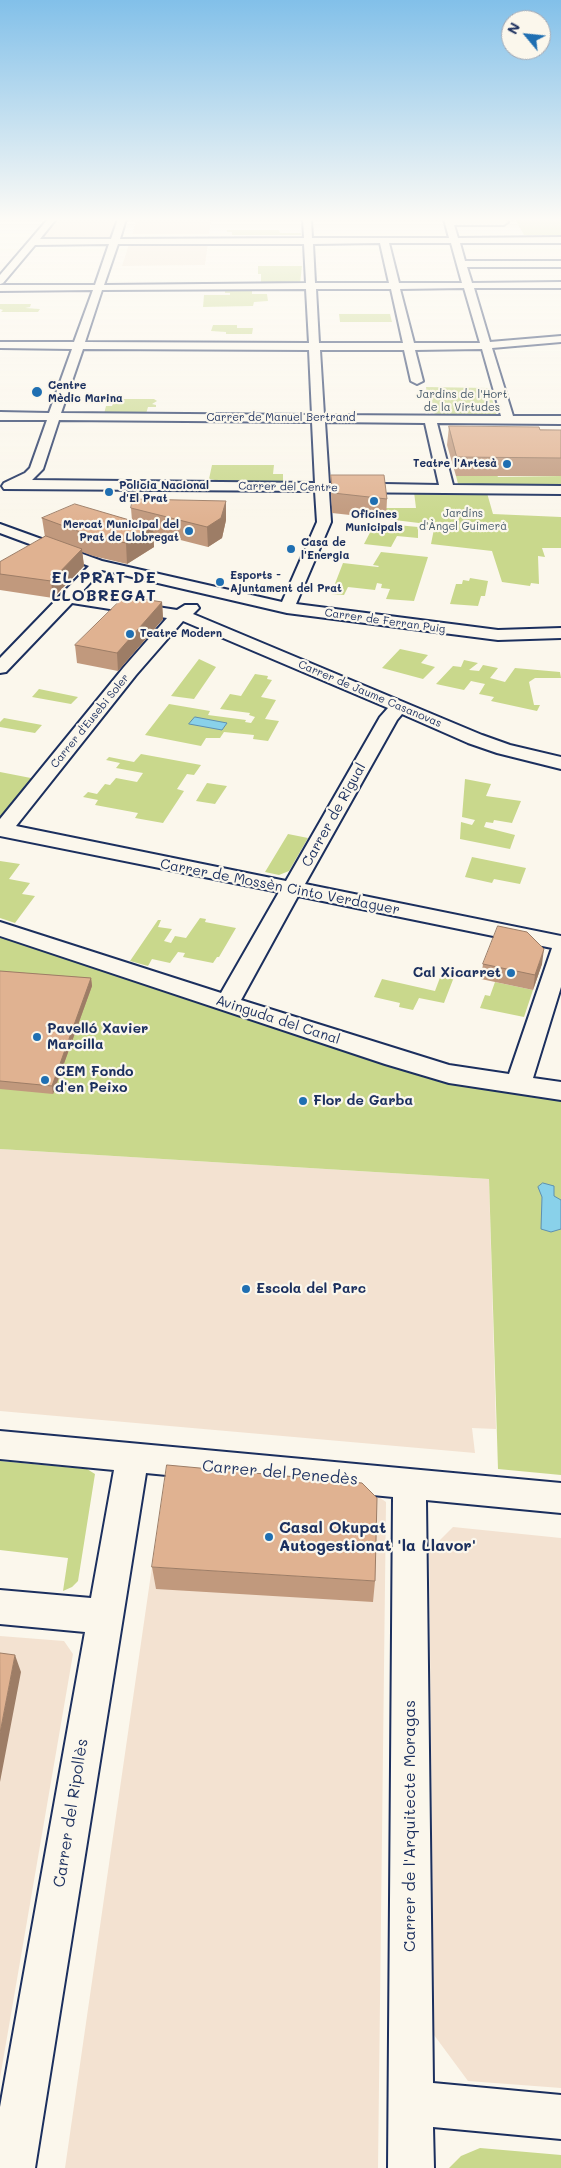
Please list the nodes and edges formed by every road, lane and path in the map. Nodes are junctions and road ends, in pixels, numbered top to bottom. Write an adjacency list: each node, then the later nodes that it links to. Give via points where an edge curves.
1 (87, 320): 7 (street)
2 (312, 320): 8 (street)
3 (402, 320): 9 (street)
4 (479, 320): 10 (street)
5 (561, 339): 10 (street)
6 (0, 345): 7 (street)
7 (79, 346): 8 (street); 14 (street)
8 (313, 346): 9 (street); 15 (street)
9 (408, 346): 10 (street); 11 (street)
10 (487, 346): 16 (street)
11 (420, 385)
12 (428, 415): 15 (street, Carrer de Manuel Bertrand); 16 (street, Carrer de Manuel Bertrand); 20 (street)
13 (0, 416): 14 (street, Carrer de Manuel Bertrand)
14 (54, 416): 15 (street, Carrer de Manuel Bertrand); 18 (street, via 36,469 30,476)
15 (319, 418): 19 (street)
16 (508, 419): 17 (street, Carrer de Manuel Bertrand)
17 (561, 420)
18 (5, 488): 19 (street, Carrer del Centre)
19 (322, 488): 20 (street, Carrer del Centre); 26 (street, via 324,522)
20 (447, 489): 21 (street, Carrer del Centre)
21 (561, 490)
22 (0, 528): 23 (street, Carrer de Ferran Puig)
23 (97, 564): 24 (street, Carrer de Ferran Puig); 25 (street)
24 (212, 590): 26 (street, Carrer de Ferran Puig); 27 (street, Carrer d'Eusebi Soler)
25 (65, 600): 27 (street, Carrer de Jaume Casanovas); 29 (street)
26 (287, 608): 28 (street, Carrer de Ferran Puig, via 498,635)
27 (182, 616): 30 (street, Carrer de Jaume Casanovas); 32 (street, Carrer d'Eusebi Soler, via 172,622 136,664)
28 (560, 636)
29 (0, 668)
30 (399, 707): 31 (street, Carrer de Jaume Casanovas, via 490,745); 33 (street, Carrer de Rigual, via 389,717)
31 (561, 763)
32 (1, 830): 33 (street, Carrer de Mossèn Cinto Verdaguer)
33 (292, 889): 35 (street, Carrer de Mossèn Cinto Verdaguer); 37 (street, Carrer de Rigual)
34 (0, 929): 37 (street, Avinguda del Canal)
35 (561, 943)
36 (561, 951): 38 (street)
37 (227, 1003): 38 (street, Avinguda del Canal, via 449,1074)
38 (518, 1085): 39 (street, Avinguda del Canal)
39 (561, 1091)
40 (0, 1445): 41 (street, Carrer del Penedès)
41 (132, 1459): 42 (street, Carrer del Penedès); 45 (street, Carrer del Ripollès)
42 (409, 1485): 43 (street, Carrer del Penedès); 46 (street, Carrer de l'Arquitecte Moragas)
43 (561, 1498)
44 (0, 1606): 45 (street)
45 (104, 1616): 48 (street, Carrer del Ripollès)
46 (411, 2103): 47 (street); 49 (street, Carrer de l'Arquitecte Moragas)
47 (561, 2117)
48 (12, 2168)
49 (411, 2168)

